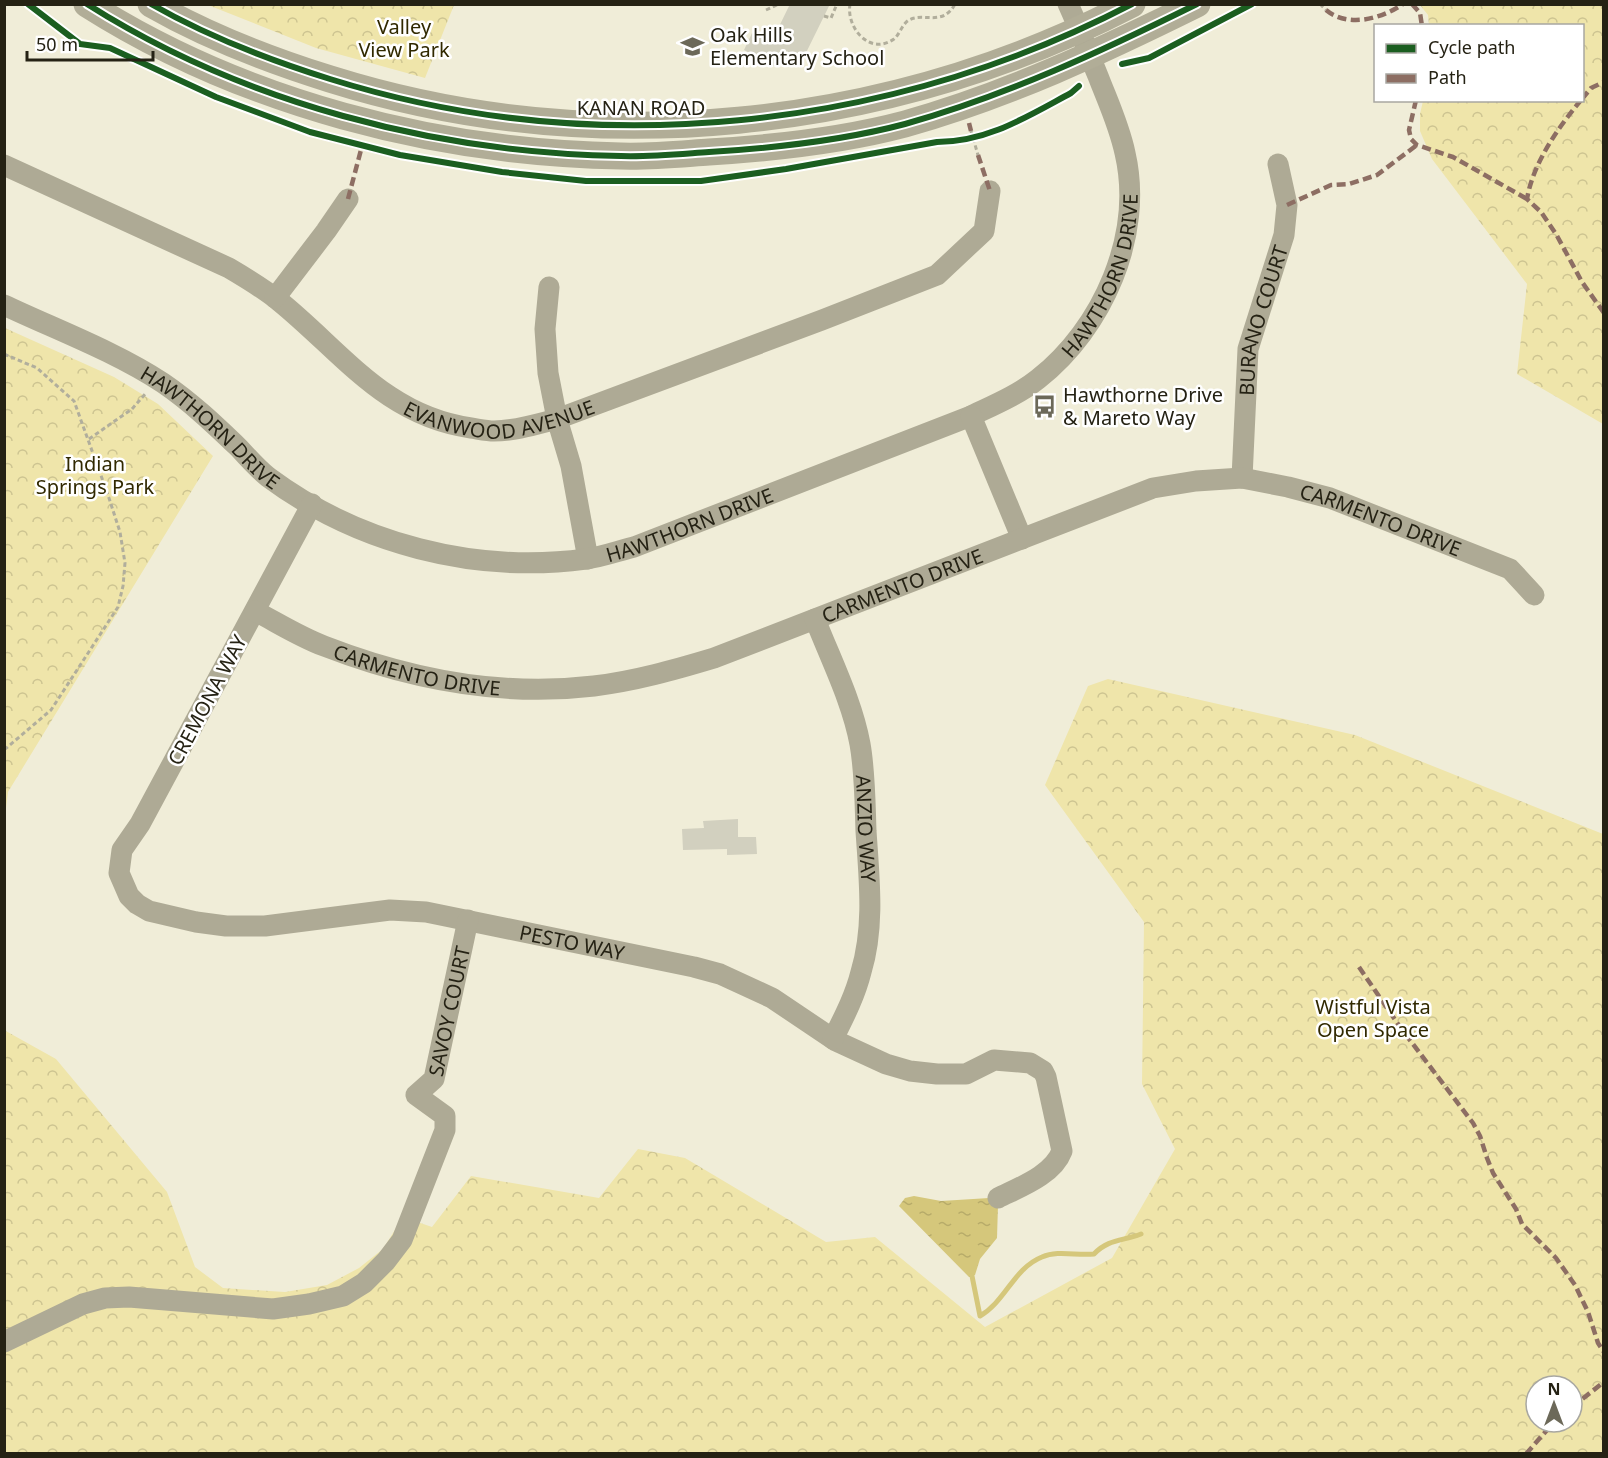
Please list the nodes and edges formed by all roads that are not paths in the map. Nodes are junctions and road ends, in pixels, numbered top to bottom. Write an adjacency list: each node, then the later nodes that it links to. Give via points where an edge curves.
1 (87, 4): 7 (main road, via 163,48 286,98 418,133 560,153 697,153 765,149 839,138 904,124 1009,90)
2 (151, 4): 6 (main road, KANAN ROAD, via 232,44 295,68 426,105 554,123 627,126 766,118 908,92 983,69)
3 (1068, 4): 6 (street, HAWTHORN DRIVE)
4 (1132, 4): 6 (main road, KANAN ROAD)
5 (1197, 4): 7 (main road)
6 (1080, 31): 7 (street, HAWTHORN DRIVE)
7 (1090, 57): 15 (street, HAWTHORN DRIVE, via 1116,117 1126,155 1129,211 1119,263 1094,317 1060,360 1016,394)
8 (1278, 164): 17 (street, BURANO COURT, via 1287,205 1284,235 1248,349)
9 (4, 165): 13 (street, EVANWOOD AVENUE, via 229,268)
10 (990, 191): 16 (street, EVANWOOD AVENUE, via 984,231 937,275)
11 (348, 198): 13 (street)
12 (549, 287): 16 (street, via 547,362)
13 (275, 298): 16 (street, EVANWOOD AVENUE, via 373,386 423,416 494,431)
14 (4, 305): 18 (street, HAWTHORN DRIVE, via 156,379 197,407 267,476)
15 (971, 416): 19 (street); 20 (street, HAWTHORN DRIVE, via 634,547)
16 (557, 419): 20 (street, via 571,466)
17 (1242, 478): 19 (street, CARMENTO DRIVE, via 1153,488); 21 (street, CARMENTO DRIVE, via 1330,498 1510,569)
18 (312, 504): 20 (street, HAWTHORN DRIVE, via 379,537 446,556 516,563); 22 (street, CREMONA WAY)
19 (1022, 539): 23 (street, CARMENTO DRIVE)
20 (588, 559)
21 (1534, 596)
22 (255, 611): 23 (street, CARMENTO DRIVE, via 322,645 387,669 455,683 528,689 593,686 661,674); 24 (street, CREMONA WAY, via 140,824 122,850 119,873)
23 (815, 619): 26 (street, ANZIO WAY, via 860,743 870,900 862,970)
24 (129, 896): 25 (street, PESTO WAY, via 149,911 226,926 265,926 390,910)
25 (468, 920): 26 (street, PESTO WAY, via 720,975 772,998); 28 (street, SAVOY COURT, via 434,1079 416,1095 445,1116 445,1130 402,1240 364,1283 343,1296 273,1309 105,1298 83,1304)
26 (833, 1039): 27 (street, PESTO WAY, via 910,1071 966,1074 994,1060 1030,1064 1043,1071 1062,1151 1047,1170)
27 (998, 1198)
28 (4, 1342)

